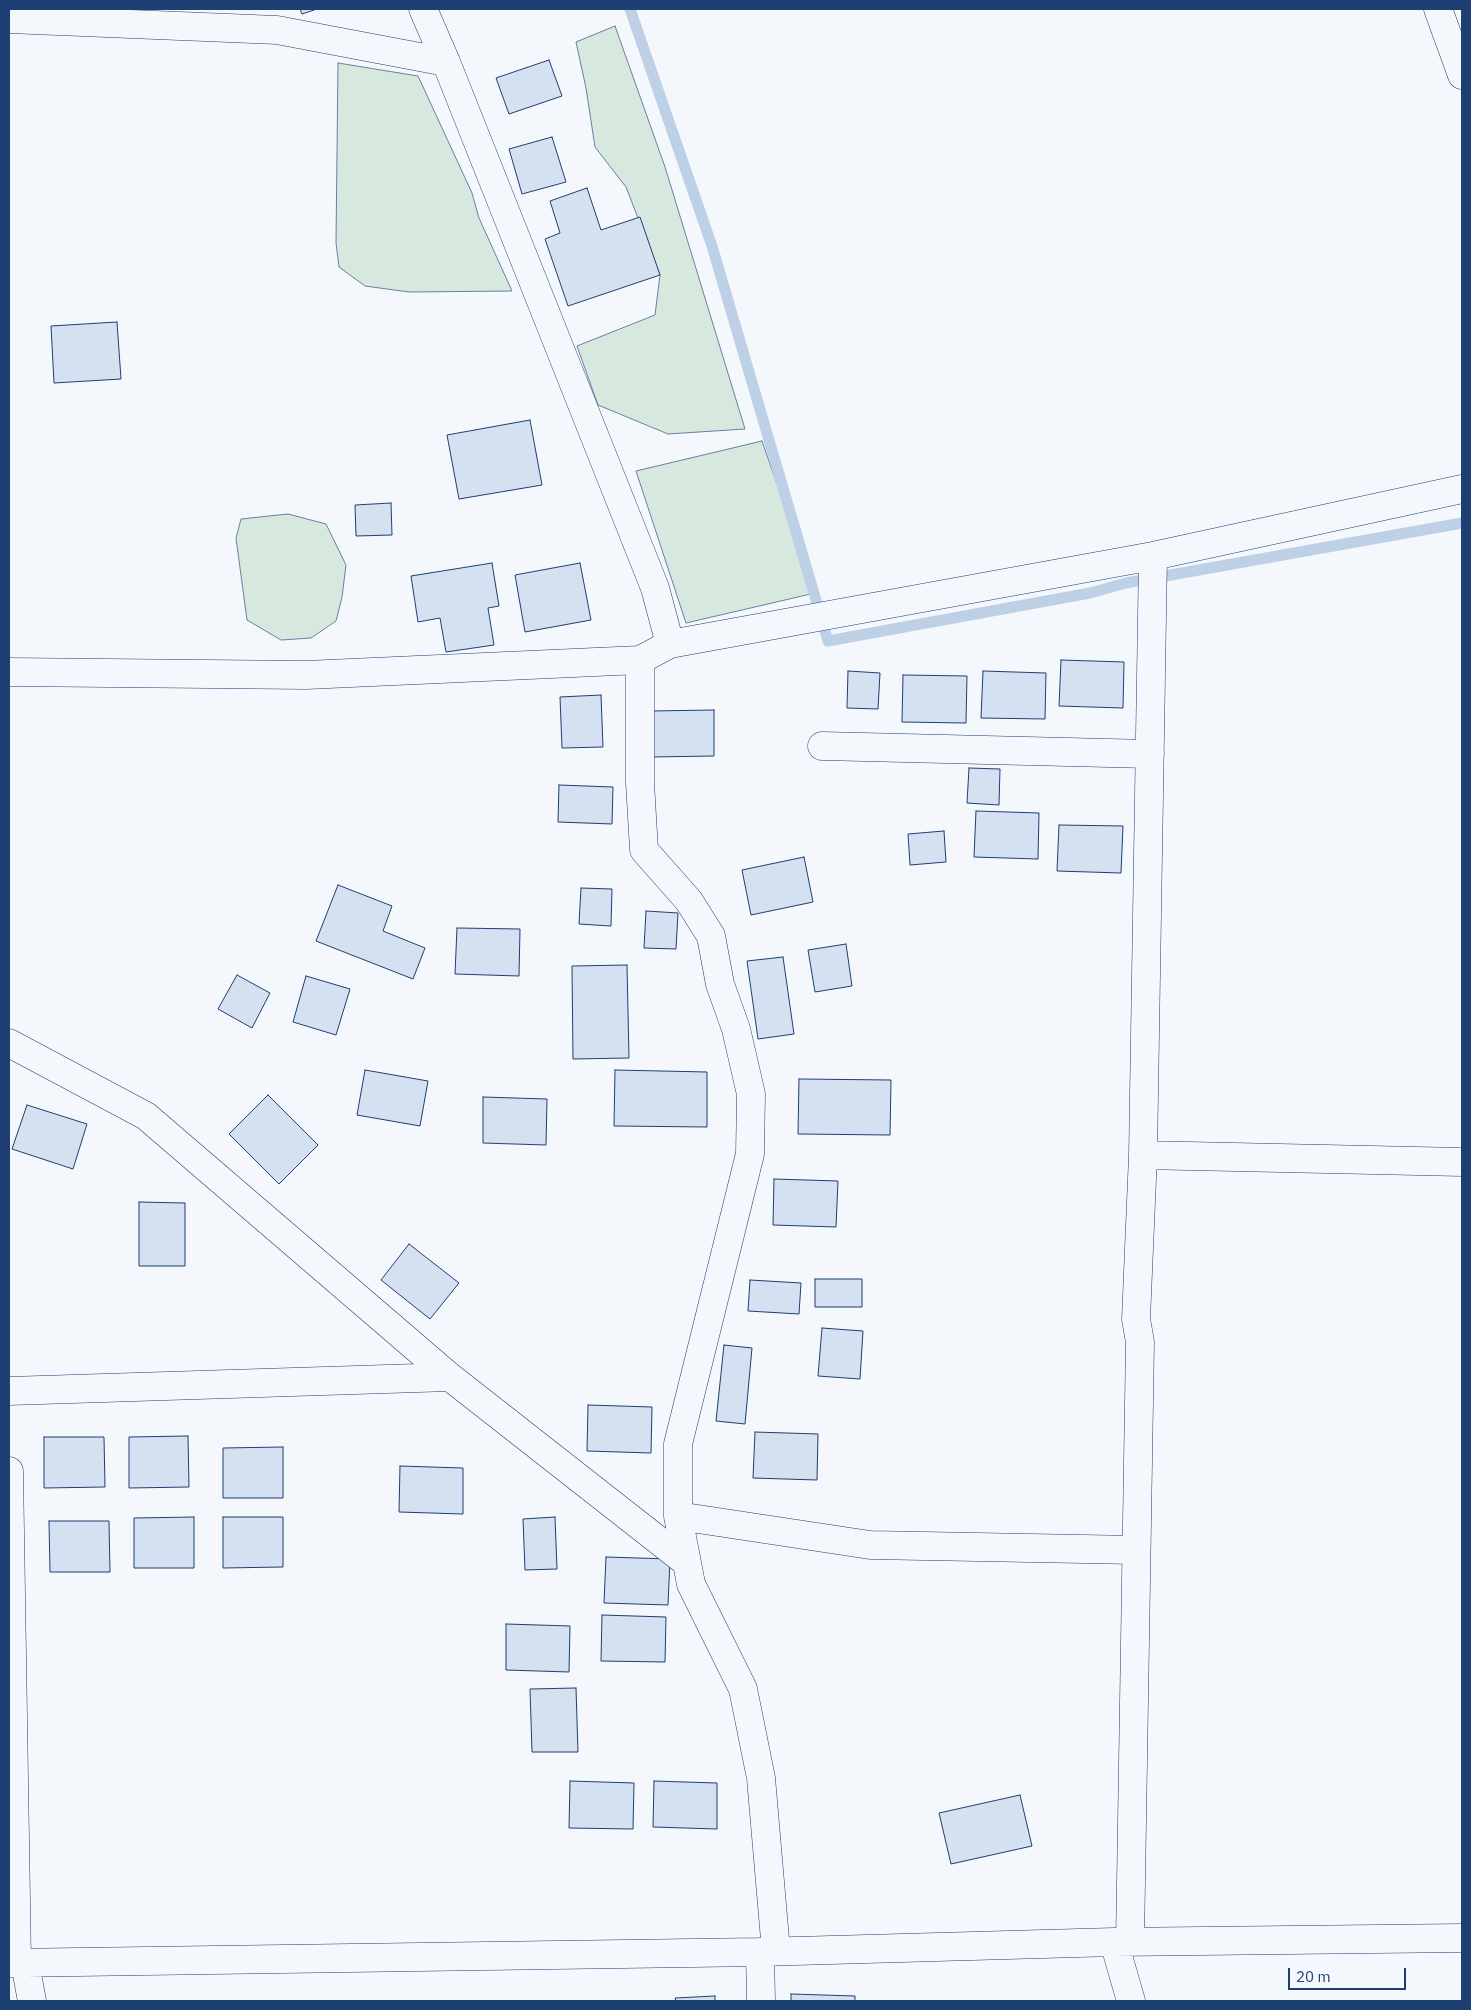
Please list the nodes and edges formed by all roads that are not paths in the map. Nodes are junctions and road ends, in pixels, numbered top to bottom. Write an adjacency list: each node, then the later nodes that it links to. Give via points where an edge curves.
1 (423, 9): 4 (street)
2 (1438, 9): 5 (street)
3 (9, 19): 4 (street, via 278,30)
4 (446, 62): 8 (street, via 655,588)
5 (1462, 75)
6 (1462, 489): 7 (street)
7 (1153, 572): 8 (street, via 837,615); 12 (street)
8 (670, 644): 9 (street)
9 (640, 660): 10 (street, via 306,675); 19 (street, via 640,783 644,850 689,901 711,936 720,984 736,1029 752,1094 750,1154 678,1444)
10 (9, 672)
11 (822, 746): 12 (street)
12 (1150, 754): 14 (street)
13 (9, 1043): 16 (street, via 146,1116)
14 (1143, 1155): 15 (street); 20 (street, via 1136,1319 1140,1342)
15 (1462, 1162)
16 (450, 1377): 17 (street); 21 (street)
17 (9, 1391)
18 (9, 1471): 25 (street)
19 (678, 1516): 20 (street, via 870,1546); 21 (street)
20 (1136, 1550): 23 (street)
21 (686, 1562): 24 (street, via 691,1584 743,1689 761,1778)
22 (1462, 1938): 23 (street)
23 (1122, 1942): 24 (street); 28 (street)
24 (768, 1951): 25 (street); 27 (street)
25 (17, 1963): 26 (street)
26 (32, 2001)
27 (761, 2001)
28 (1131, 2001)

